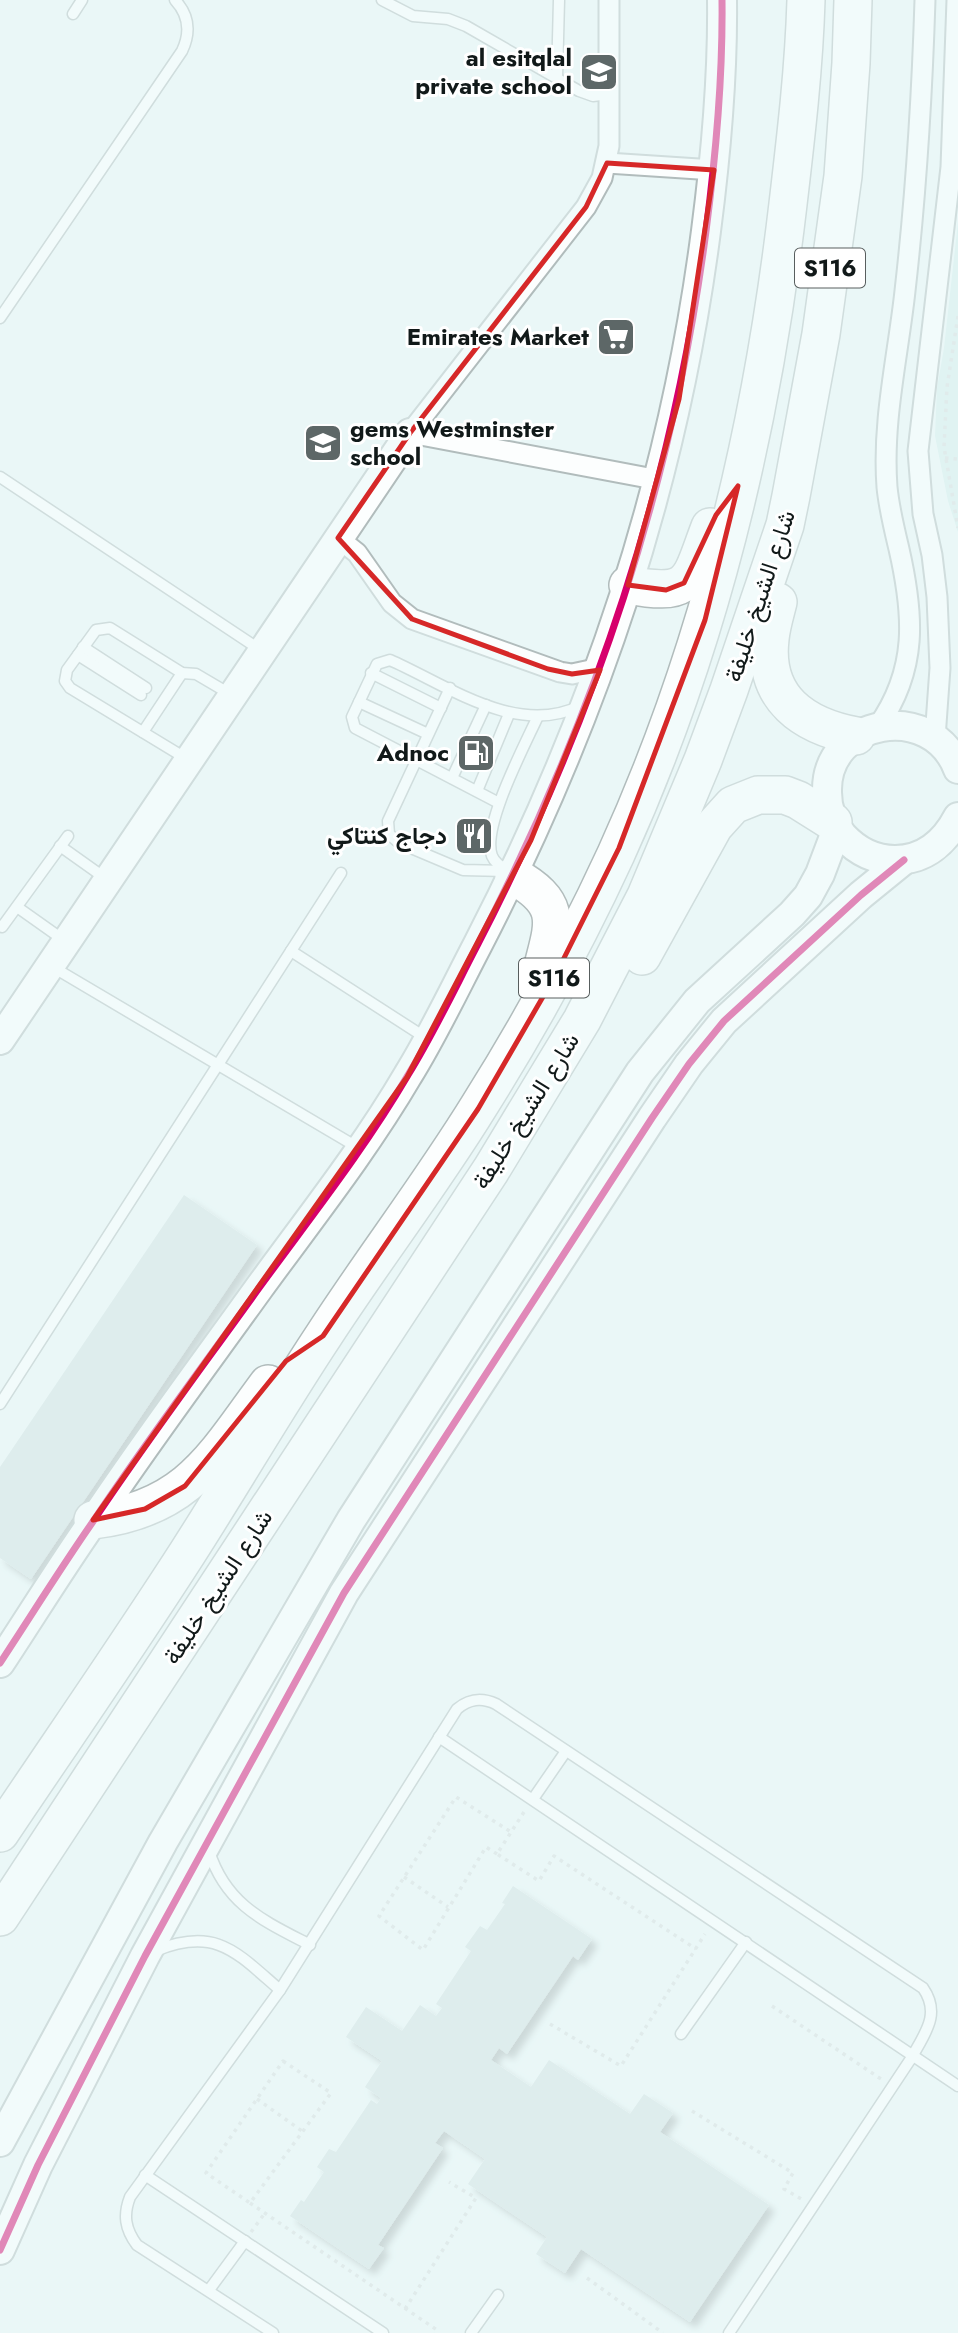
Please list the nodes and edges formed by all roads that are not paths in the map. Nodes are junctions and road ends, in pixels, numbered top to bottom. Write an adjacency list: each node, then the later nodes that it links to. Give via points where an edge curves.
1 (82, 0): 12 (lane)
2 (176, 0): 18 (lane, via 188,25 182,51)
3 (382, 0): 13 (lane, via 413,16 448,19 466,26)
4 (559, 0): 13 (lane)
5 (609, 0): 14 (street)
6 (722, 0): 17 (street)
7 (782, 0): 15 (highway, via 785,78)
8 (806, 0): 15 (highway, شارع الشيخ خليفة / S116)
9 (925, 0): 40 (street, via 914,201 886,459 890,513 906,590 909,656 893,705)
10 (957, 0): 43 (street, via 951,167 918,451 937,597 940,668)
11 (854, 2): 23 (highway, شارع الشيخ خليفة / S116, via 836,231 813,388)
12 (73, 15)
13 (557, 78): 14 (lane, via 586,94)
14 (609, 94): 16 (street)
15 (797, 128): 22 (highway, شارع الشيخ خليفة / S116, via 765,365)
16 (607, 163): 17 (street); 19 (street, via 586,207)
17 (714, 170): 21 (street, via 690,339)
18 (0, 318)
19 (410, 433): 21 (street); 24 (street)
20 (0, 477): 27 (lane)
21 (659, 480): 25 (street)
22 (738, 486): 25 (highway, via 716,515 684,583 666,590); 63 (highway, شارع الشيخ خليفة / S116, via 705,620 662,742 599,891)
23 (785, 525): 40 (highway, via 784,573 769,639 769,663 777,686 790,706 809,722 831,731); 66 (highway, شارع الشيخ خليفة / S116, via 729,690 675,828 625,937)
24 (338, 538): 27 (street); 28 (street, via 357,553 392,603 412,619 560,672)
25 (628, 584): 28 (street)
26 (80, 651): 29 (lane, via 96,630 110,628); 32 (lane); 41 (lane, via 65,673 67,685)
27 (263, 652): 33 (street)
28 (600, 668): 34 (street)
29 (182, 673): 33 (lane, via 196,674); 41 (lane)
30 (371, 673): 31 (lane, via 381,661 390,660); 35 (lane); 37 (lane)
31 (450, 688): 36 (lane); 37 (lane)
32 (143, 691)
33 (233, 696): 45 (street)
34 (589, 701): 39 (lane, via 565,713); 56 (street, via 547,804)
35 (359, 702): 42 (lane); 44 (lane, via 352,717 355,728)
36 (485, 705): 38 (lane); 47 (lane)
37 (441, 708): 42 (lane)
38 (509, 714): 39 (lane); 48 (lane)
39 (538, 716): 49 (lane)
40 (867, 731): 43 (street, via 898,724); 50 (street, via 842,749 832,765 827,804)
41 (143, 732): 45 (lane)
42 (428, 734): 44 (lane)
43 (935, 738): 46 (street)
44 (416, 760): 47 (lane); 56 (lane, via 388,821 394,840 463,870)
45 (189, 761): 57 (street)
46 (957, 763)
47 (452, 778): 48 (lane)
48 (477, 791): 49 (lane)
49 (499, 803): 56 (lane, via 490,848 496,863)
50 (835, 825): 54 (street, via 850,844 866,854); 66 (highway, via 785,796 758,794 733,805 714,826 615,1003); 72 (street, via 808,896 697,1001 640,1072)
51 (955, 826): 54 (street, via 937,846)
52 (68, 836): 53 (lane)
53 (60, 846): 57 (lane); 58 (lane)
54 (904, 860): 73 (street, via 724,1021 689,1065)
55 (341, 873): 61 (lane)
56 (510, 873): 63 (highway, via 539,892 552,922); 65 (street)
57 (108, 880): 60 (street)
58 (17, 907): 59 (lane); 60 (lane)
59 (2, 927)
60 (66, 943): 62 (street)
61 (291, 951): 65 (lane); 67 (lane)
62 (50, 966): 64 (street); 67 (lane)
63 (532, 1017): 69 (highway, شارع الشيخ خليفة / S116, via 478,1109)
64 (0, 1040)
65 (429, 1040): 68 (street)
66 (559, 1060): 80 (highway, شارع الشيخ خليفة / S116, via 316,1439)
67 (218, 1064): 68 (lane); 70 (lane)
68 (360, 1148): 71 (street)
69 (323, 1336): 71 (highway, via 286,1361 185,1486 145,1509); 78 (highway, شارع الشيخ خليفة / S116, via 188,1553)
70 (0, 1404)
71 (93, 1520): 74 (street)
72 (351, 1520): 73 (street, via 362,1518 368,1530); 86 (street, via 163,1842)
73 (344, 1593): 79 (street)
74 (0, 1662)
75 (439, 1737): 76 (lane, via 457,1709 478,1699 487,1700); 77 (lane); 82 (lane)
76 (566, 1751): 77 (lane); 87 (lane, via 923,1987 932,2013)
77 (533, 1799): 81 (lane)
78 (0, 1833)
79 (206, 1841): 82 (lane, via 231,1894 257,1917); 83 (street)
80 (0, 1917)
81 (746, 1942): 85 (lane); 87 (lane)
82 (310, 1945): 84 (lane)
83 (145, 1956): 84 (lane, via 182,1941 220,1944 237,1952); 90 (street)
84 (280, 1990): 91 (lane)
85 (681, 2034)
86 (53, 2044): 89 (street); 90 (street, via 44,2082 18,2142 20,2156)
87 (912, 2057): 88 (lane); 99 (lane)
88 (958, 2086)
89 (0, 2142)
90 (38, 2165): 93 (street)
91 (145, 2175): 92 (lane); 94 (lane, via 126,2206 131,2237)
92 (244, 2241): 94 (lane); 97 (lane)
93 (0, 2250)
94 (209, 2290): 96 (lane)
95 (498, 2295): 98 (lane)
96 (273, 2333)
97 (383, 2333)
98 (471, 2333)
99 (729, 2333)

